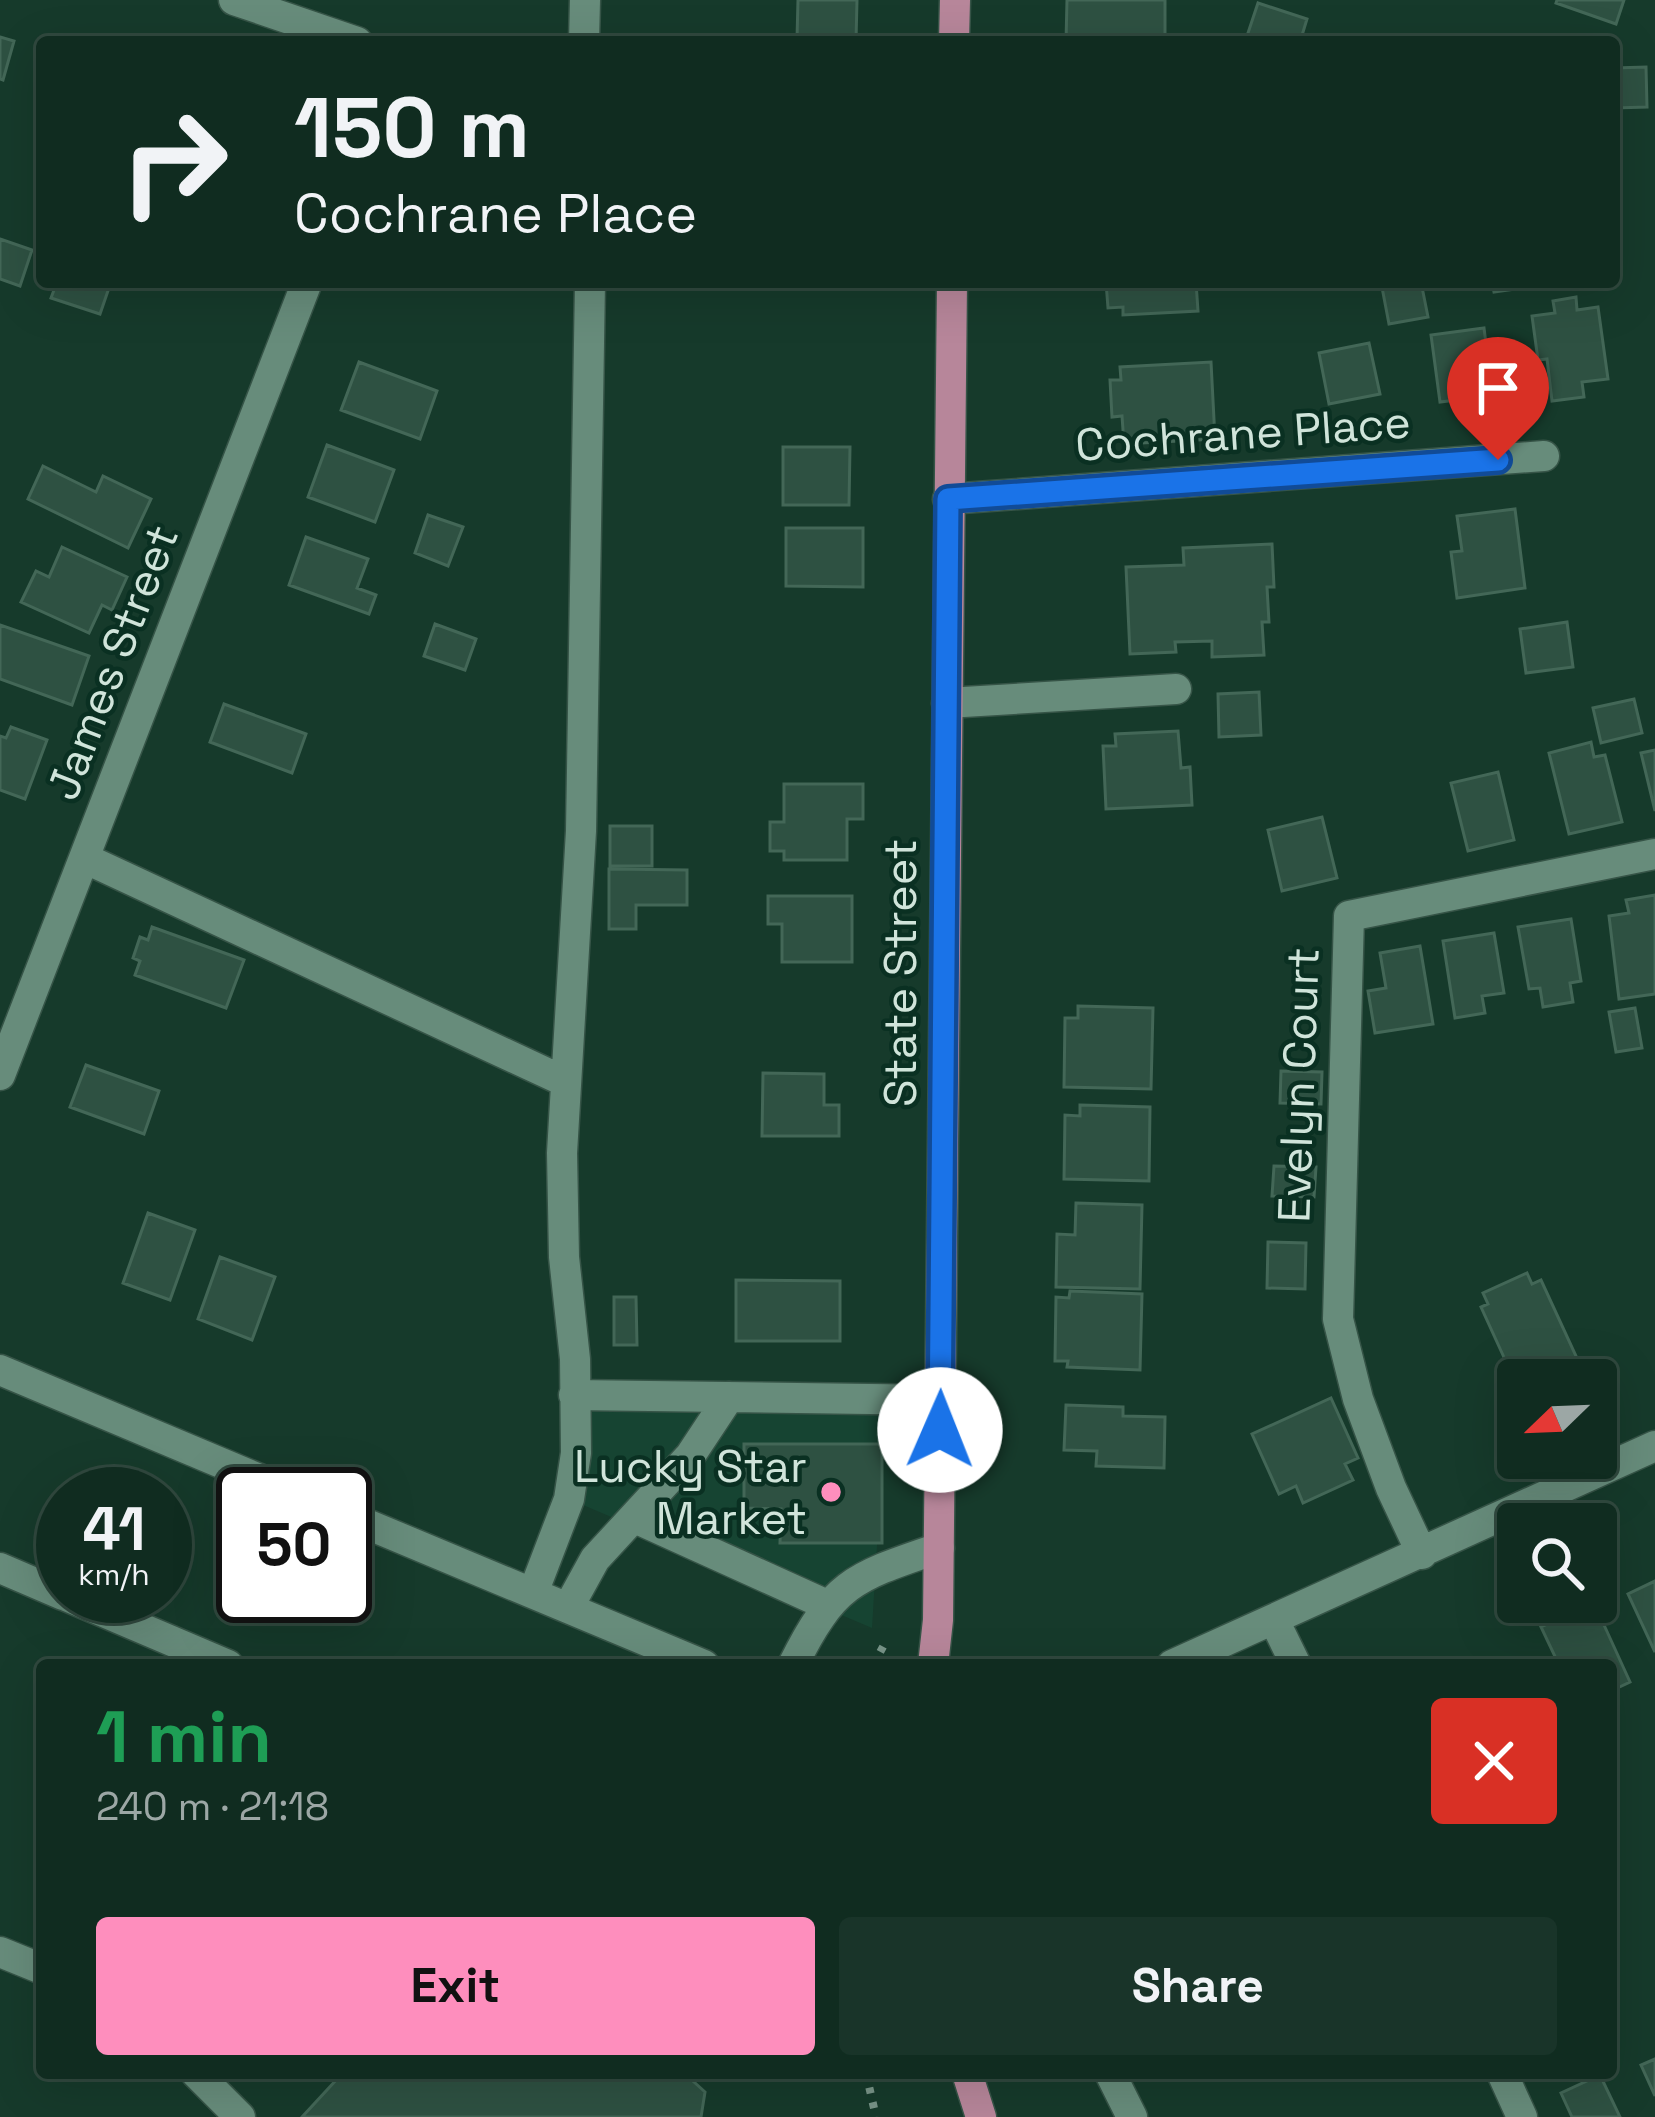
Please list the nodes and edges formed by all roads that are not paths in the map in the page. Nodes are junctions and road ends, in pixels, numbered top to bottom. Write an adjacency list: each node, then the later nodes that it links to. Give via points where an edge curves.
1 (234, 0): 4 (street)
2 (585, 0): 5 (street)
3 (955, 0): 6 (main road)
4 (339, 36)
5 (584, 36)
6 (954, 36)
7 (305, 288): 15 (street, James Street)
8 (590, 288): 17 (street, via 581,831)
9 (952, 288): 11 (main road, State Street)
10 (1544, 456): 11 (street, Cochrane Place)
11 (948, 499): 13 (main road, State Street)
12 (1176, 689): 13 (street)
13 (947, 703): 21 (main road, State Street)
14 (1655, 854): 27 (street, Evelyn Court, via 1349,916 1338,1319 1358,1400)
15 (84, 858): 16 (street, James Street); 17 (street)
16 (0, 1076)
17 (566, 1082): 19 (street, via 564,1257)
18 (0, 1370): 23 (street)
19 (574, 1395): 20 (street); 30 (street, via 569,1498)
20 (728, 1397): 21 (street); 24 (street)
21 (940, 1400): 26 (main road, State Street)
22 (1655, 1446): 27 (street)
23 (232, 1467)
24 (635, 1518): 31 (street); 32 (street, via 595,1559)
25 (372, 1526): 30 (street)
26 (939, 1548): 31 (street, via 862,1578); 38 (main road, State Street)
27 (1422, 1554): 33 (street)
28 (0, 1568): 29 (street)
29 (36, 1583)
30 (533, 1593): 32 (street)
31 (826, 1605): 37 (street)
32 (568, 1608): 36 (street)
33 (1274, 1621): 39 (street); 40 (street)
34 (130, 1623): 35 (street)
35 (214, 1659)
36 (690, 1659)
37 (796, 1659)
38 (934, 1659)
39 (1186, 1659)
40 (1293, 1659)
41 (0, 1952): 42 (street)
42 (36, 1967)
43 (202, 2079): 47 (street)
44 (969, 2079): 48 (main road)
45 (1113, 2079): 49 (street)
46 (1505, 2079): 50 (street)
47 (240, 2117)
48 (981, 2117)
49 (1132, 2117)
50 (1522, 2117)

